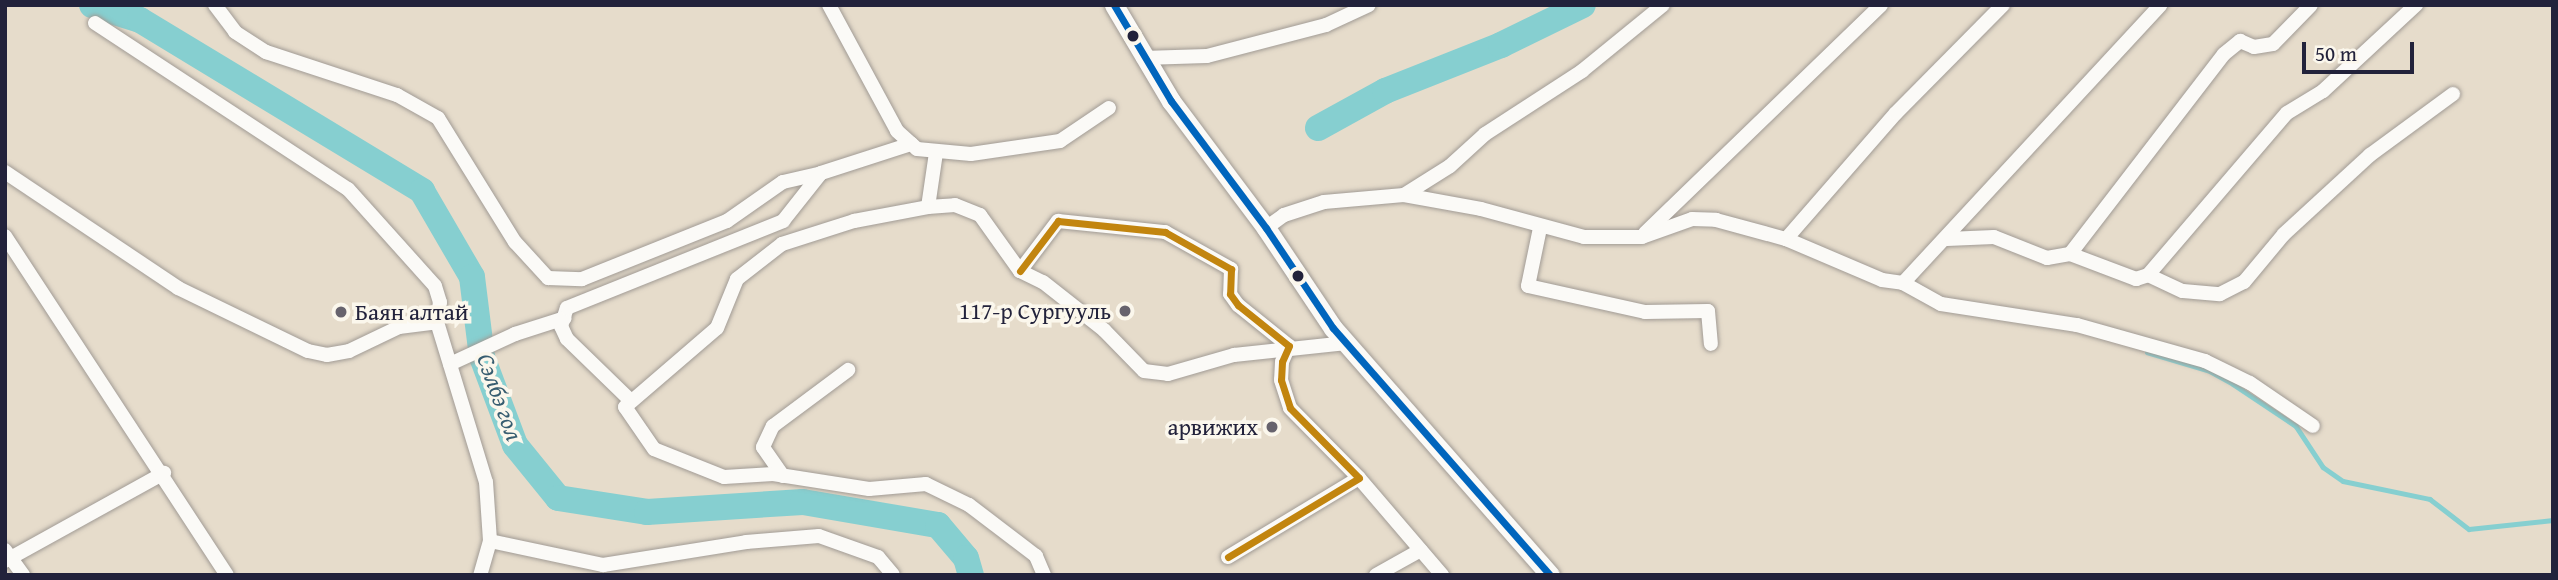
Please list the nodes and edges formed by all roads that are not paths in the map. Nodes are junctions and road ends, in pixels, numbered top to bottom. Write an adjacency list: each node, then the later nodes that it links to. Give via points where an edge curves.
1 (215, 5): 18 (street, via 235,32 266,52 397,94 429,111 451,135 515,242 548,278 582,279 727,221 783,182)
2 (829, 5): 15 (street, via 897,131)
3 (1114, 5): 12 (main road)
4 (1369, 5): 12 (street, via 1326,25 1207,56)
5 (1663, 5): 21 (street, via 1582,71 1485,134 1450,166)
6 (1881, 5): 26 (street)
7 (2003, 5): 27 (street, via 1896,113)
8 (2160, 5): 28 (street)
9 (2311, 5): 29 (street, via 2273,44 2254,47 2240,41 2224,54)
10 (2416, 5): 31 (street, via 2323,91 2287,113)
11 (95, 23): 34 (street, via 348,189 435,286 440,302)
12 (1143, 58): 23 (main road)
13 (2453, 94): 31 (street, via 2370,155 2231,290 2183,291)
14 (1109, 108): 16 (street, via 1060,141 971,154)
15 (911, 144): 16 (street); 18 (street)
16 (936, 153): 22 (street)
17 (5, 172): 19 (street)
18 (821, 173): 33 (street, via 783,221 574,302 567,307)
19 (21, 186): 20 (street); 34 (street, via 178,288 308,351 327,355 349,351 400,327)
20 (5, 189)
21 (1404, 195): 23 (street, via 1324,202 1284,215); 24 (street, via 1482,209)
22 (928, 207): 30 (street, via 955,205 980,215); 40 (street, via 853,221 782,244 737,279 717,328)
23 (1266, 228): 35 (main road)
24 (1540, 228): 26 (street, via 1584,237); 36 (street, via 1528,286 1645,312 1708,310)
25 (5, 236): 42 (street)
26 (1642, 237): 27 (street, via 1692,219 1716,220)
27 (1786, 239): 32 (street, via 1882,280)
28 (1947, 239): 29 (street, via 1994,237 2047,258); 32 (street)
29 (2070, 254): 31 (street, via 2136,279)
30 (1020, 271): 37 (street, via 1043,282 1094,322 1144,371 1167,374 1234,355); 37 (street, via 1058,221 1165,232 1231,270 1230,294 1238,305)
31 (2148, 275)
32 (1903, 282): 41 (street, via 1941,304 2077,326 2205,361 2250,383)
33 (565, 318): 38 (street, via 515,334); 40 (street, via 561,326 567,339)
34 (437, 322): 38 (street)
35 (1346, 343): 37 (street); 56 (main road)
36 (1711, 344)
37 (1289, 346): 44 (street, via 1281,380 1290,408)
38 (450, 365): 45 (street, via 486,482)
39 (848, 370): 43 (street, via 773,426 763,447)
40 (631, 401): 43 (street, via 625,407 654,449 723,477)
41 (2313, 426)
42 (164, 474): 47 (street); 50 (street)
43 (783, 476): 53 (street, via 869,489 926,484 969,505 1025,547 1036,556)
44 (1359, 478): 46 (street); 48 (street)
45 (490, 541): 51 (street); 52 (street, via 603,565 746,542 818,536 878,557)
46 (1421, 550): 54 (street); 55 (street)
47 (7, 556): 49 (street)
48 (1228, 557)
49 (23, 575)
50 (227, 575)
51 (480, 575)
52 (893, 575)
53 (1044, 575)
54 (1376, 575)
55 (1441, 575)
56 (1550, 575)

